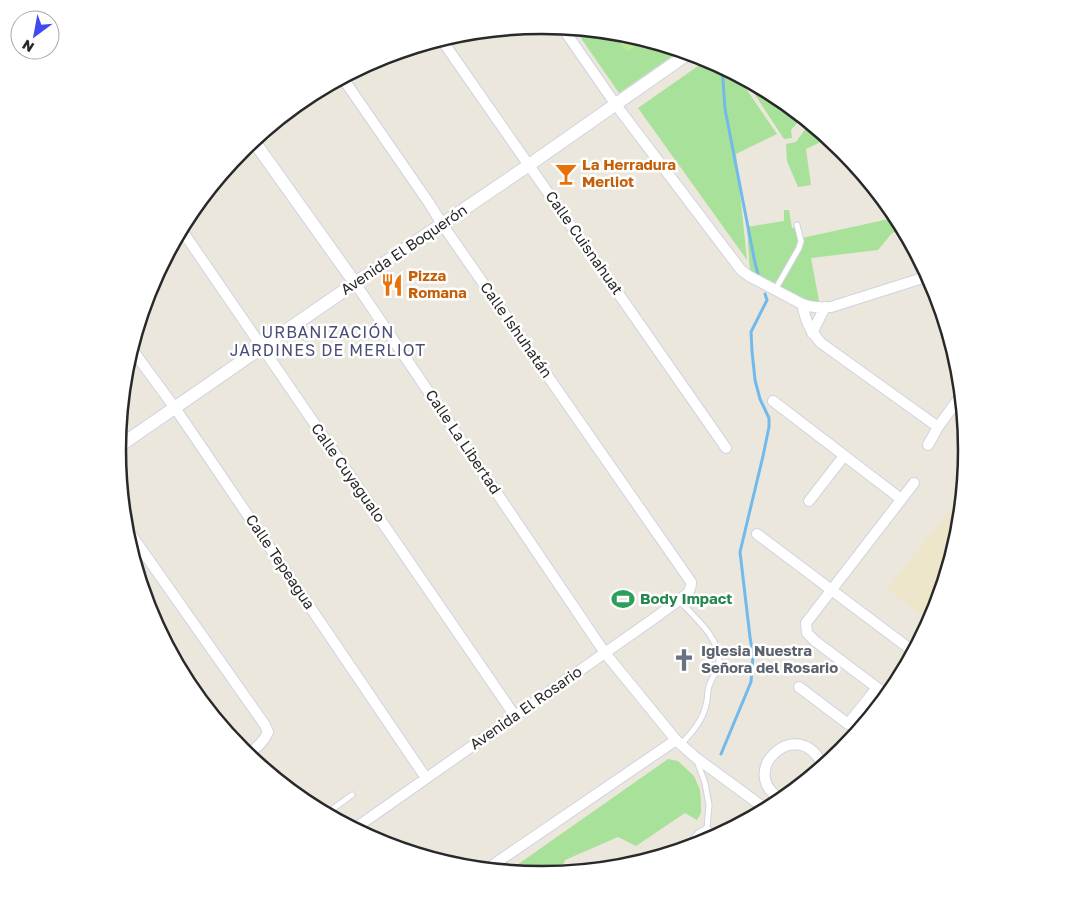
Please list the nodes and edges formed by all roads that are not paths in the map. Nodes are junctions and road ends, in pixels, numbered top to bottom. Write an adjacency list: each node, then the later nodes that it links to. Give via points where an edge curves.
1 (567, 35): 5 (street)
2 (446, 46): 7 (street, Calle Cuisnahuat)
3 (682, 58): 5 (street, Avenida El Boquerón)
4 (346, 84): 8 (street, Calle Ishuhatán)
5 (616, 105): 7 (street, Avenida El Boquerón); 13 (street, via 741,270)
6 (258, 147): 12 (street, Calle La Libertad)
7 (529, 165): 8 (street, Avenida El Boquerón); 25 (street, Calle Cuisnahuat)
8 (442, 224): 12 (street, Avenida El Boquerón); 32 (street, Calle Ishuhatán)
9 (797, 224): 13 (lane, via 801,241 799,248)
10 (186, 236): 17 (street, Calle Cuyagualo)
11 (921, 278): 15 (street)
12 (355, 283): 17 (street, Avenida El Boquerón); 36 (street, Calle La Libertad)
13 (775, 290): 14 (street)
14 (802, 304): 15 (street, via 810,308); 16 (street)
15 (825, 307): 16 (street)
16 (812, 333): 22 (street, via 821,343)
17 (261, 348): 21 (street, Avenida El Boquerón); 40 (street, Calle Cuyagualo)
18 (137, 355): 21 (street, Calle Tepeagua)
19 (773, 401): 26 (street)
20 (956, 403): 22 (street)
21 (175, 408): 23 (street, Avenida El Boquerón); 45 (street, Calle Tepeagua)
22 (938, 427): 24 (street)
23 (126, 441)
24 (928, 445)
25 (726, 448)
26 (844, 456): 28 (street); 29 (street)
27 (914, 483): 28 (street)
28 (901, 499): 33 (street)
29 (809, 501)
30 (757, 534): 33 (street)
31 (137, 542): 42 (street, via 265,725 266,737)
32 (691, 582): 34 (street, Avenida El Rosario, via 689,592)
33 (832, 591): 35 (street); 38 (street, via 806,623 807,633)
34 (679, 600): 36 (street, Avenida El Rosario); 41 (lane, via 706,629 717,647 719,660 701,718 690,735)
35 (908, 648)
36 (605, 653): 40 (street, Avenida El Rosario); 41 (street, Calle La Libertad)
37 (800, 687): 38 (street, via 848,724)
38 (877, 688): 39 (street)
39 (882, 691)
40 (515, 716): 45 (street, Avenida El Rosario)
41 (678, 742): 43 (street, Calle La Libertad); 54 (street)
42 (254, 750)
43 (695, 757): 48 (street, Calle La Libertad); 51 (lane, via 709,805)
44 (821, 760): 47 (street, via 805,746 786,745 778,749 766,764 765,774)
45 (426, 778): 50 (street, Avenida El Rosario)
46 (352, 795): 49 (lane)
47 (775, 796)
48 (760, 805)
49 (333, 810)
50 (361, 824)
51 (707, 828): 52 (lane); 53 (lane)
52 (711, 831)
53 (695, 838)
54 (497, 864)

